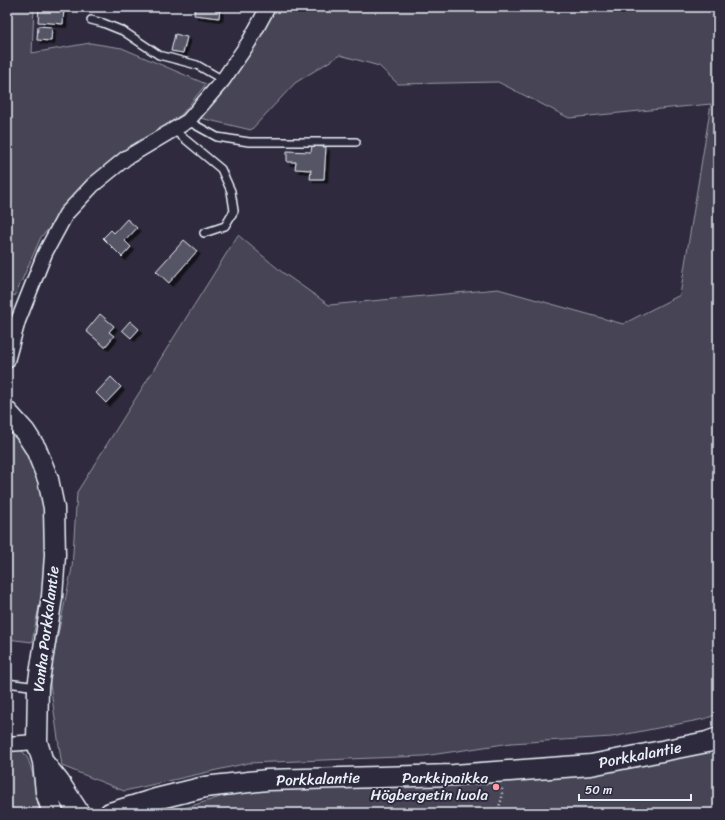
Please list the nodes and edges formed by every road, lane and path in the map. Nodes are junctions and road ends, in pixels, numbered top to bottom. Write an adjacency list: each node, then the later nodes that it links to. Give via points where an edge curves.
1 (268, 7): 3 (street, via 249,42)
2 (91, 20): 3 (lane, via 123,31 159,55 197,65)
3 (223, 80): 4 (street)
4 (188, 121): 5 (street); 6 (lane, via 216,137 249,142)
5 (174, 130): 7 (lane, via 221,169 231,191 234,211 225,226); 8 (street, via 126,158 93,185 66,214 45,253 20,314)
6 (356, 142)
7 (204, 233)
8 (7, 361)
9 (7, 412): 11 (street, Vanha Porkkalantie, via 36,449 48,479 54,508 55,555 52,597)
10 (7, 683): 11 (lane)
11 (38, 687): 13 (street, Vanha Porkkalantie)
12 (718, 738): 19 (street, Porkkalantie, via 591,765 454,776 267,780 205,787)
13 (37, 742): 14 (street); 15 (street, Vanha Porkkalantie)
14 (7, 744)
15 (44, 762): 17 (street, Vanha Porkkalantie, via 46,792); 18 (street, Vanha Porkkalantie)
16 (502, 798): 20 (path)
17 (53, 813)
18 (79, 813)
19 (110, 813)
20 (496, 813)

